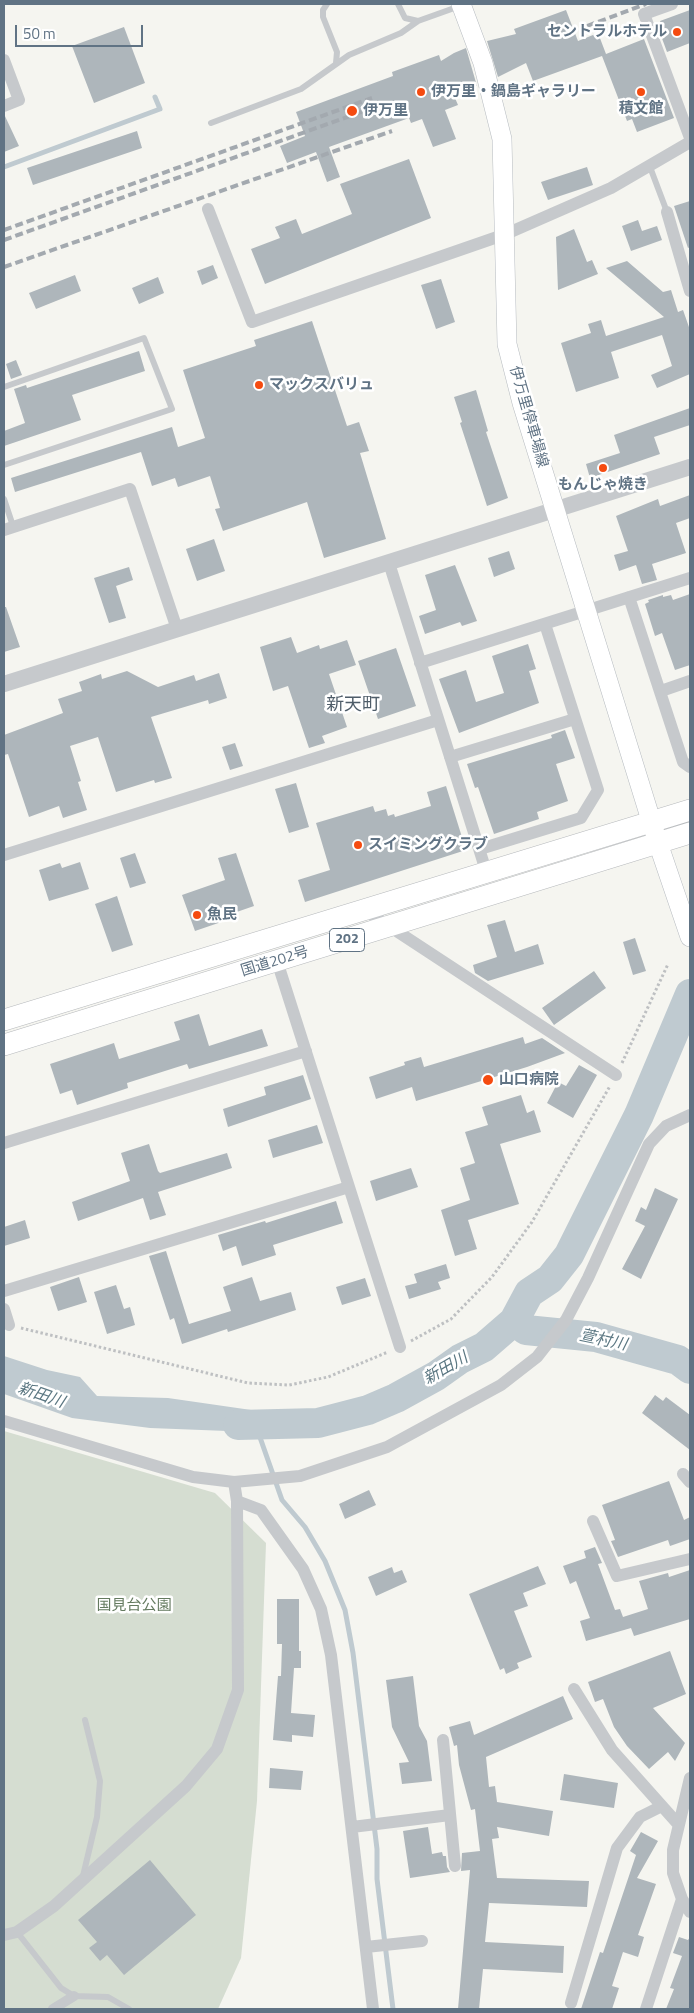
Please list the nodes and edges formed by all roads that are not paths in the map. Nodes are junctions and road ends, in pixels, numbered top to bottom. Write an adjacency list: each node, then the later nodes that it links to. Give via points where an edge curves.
1 (327, 4): 8 (lane, via 323,17)
2 (398, 4): 5 (lane)
3 (672, 4): 14 (street, via 644,14)
4 (461, 5): 6 (lane); 18 (main road, 伊万里停車場線, via 483,63 502,140)
5 (405, 18): 6 (lane); 7 (lane)
6 (418, 21): 7 (lane)
7 (401, 33): 9 (lane)
8 (337, 52): 9 (lane); 11 (lane)
9 (349, 55): 11 (lane)
10 (4, 60): 12 (street, via 19,100)
11 (336, 64): 13 (lane, via 301,88)
12 (4, 106)
13 (211, 123)
14 (690, 140): 15 (street)
15 (650, 167): 17 (lane); 18 (street, via 611,188)
16 (208, 208): 18 (street, via 252,322)
17 (666, 212): 19 (street)
18 (506, 234): 24 (main road, 伊万里停車場線, via 507,344)
19 (690, 292)
20 (4, 387): 21 (lane, via 144,338 172,410)
21 (4, 464)
22 (690, 467): 24 (street)
23 (4, 499): 25 (lane)
24 (555, 510): 26 (street); 29 (main road, 伊万里停車場線)
25 (8, 528): 31 (street, via 130,489)
26 (389, 563): 31 (street); 32 (street)
27 (690, 578): 28 (street)
28 (629, 598): 29 (street); 35 (street)
29 (586, 611): 30 (street); 41 (main road, 伊万里停車場線)
30 (545, 624): 32 (street); 36 (street)
31 (177, 629): 34 (street)
32 (420, 663): 37 (street)
33 (690, 681): 35 (street)
34 (4, 684)
35 (661, 691): 39 (street, via 683,762)
36 (575, 719): 38 (street); 44 (street, via 598,790 581,818)
37 (438, 720): 38 (street); 45 (street)
38 (450, 757): 44 (street)
39 (690, 767)
40 (690, 810): 41 (highway, 国道202号 / 202)
41 (652, 821): 43 (main road, 伊万里停車場線); 46 (highway, 国道202号 / 202)
42 (690, 833): 43 (highway, 国道202号 / 202)
43 (658, 843): 48 (highway, 国道202号 / 202); 49 (main road, 伊万里停車場線)
44 (480, 849): 46 (street)
45 (4, 855)
46 (487, 874): 47 (highway, 国道202号 / 202)
47 (366, 911): 48 (street); 51 (highway, 国道202号 / 202)
48 (390, 926): 50 (highway, 国道202号 / 202); 54 (street)
49 (689, 933)
50 (276, 962): 52 (highway, 国道202号 / 202); 53 (street)
51 (4, 1020)
52 (4, 1046)
53 (306, 1052): 56 (street); 57 (street)
54 (616, 1075)
55 (690, 1115): 63 (street, via 666,1126 649,1144 566,1320 537,1357 501,1385 387,1446 300,1476)
56 (4, 1143)
57 (349, 1187): 58 (street); 61 (street)
58 (4, 1291)
59 (4, 1309): 60 (street)
60 (9, 1325)
61 (400, 1347)
62 (4, 1421): 63 (street, via 193,1477)
63 (234, 1482): 64 (street)
64 (237, 1501): 74 (street, via 262,1510 303,1569 321,1609 331,1655); 76 (street, via 238,1690 216,1750 186,1786)
65 (593, 1521): 66 (street, via 617,1576)
66 (690, 1559)
67 (574, 1689): 71 (street, via 612,1750)
68 (85, 1720): 76 (lane, via 100,1782 97,1817)
69 (443, 1740): 72 (street)
70 (690, 1778): 73 (street)
71 (662, 1806): 73 (street); 84 (street, via 640,1817 617,1848)
72 (450, 1815): 74 (street); 75 (street)
73 (678, 1824): 77 (street, via 673,1873)
74 (352, 1828): 82 (street)
75 (455, 1866)
76 (82, 1880): 79 (street, via 54,1906)
77 (682, 1899): 78 (street); 88 (street)
78 (690, 1912)
79 (17, 1932): 80 (street); 83 (lane, via 61,1988)
80 (4, 1935)
81 (422, 1940): 82 (street)
82 (366, 1947): 87 (street)
83 (74, 1996): 85 (street); 86 (lane, via 108,1997)
84 (571, 2003)
85 (53, 2009)
86 (129, 2009)
87 (373, 2009)
88 (646, 2009)

